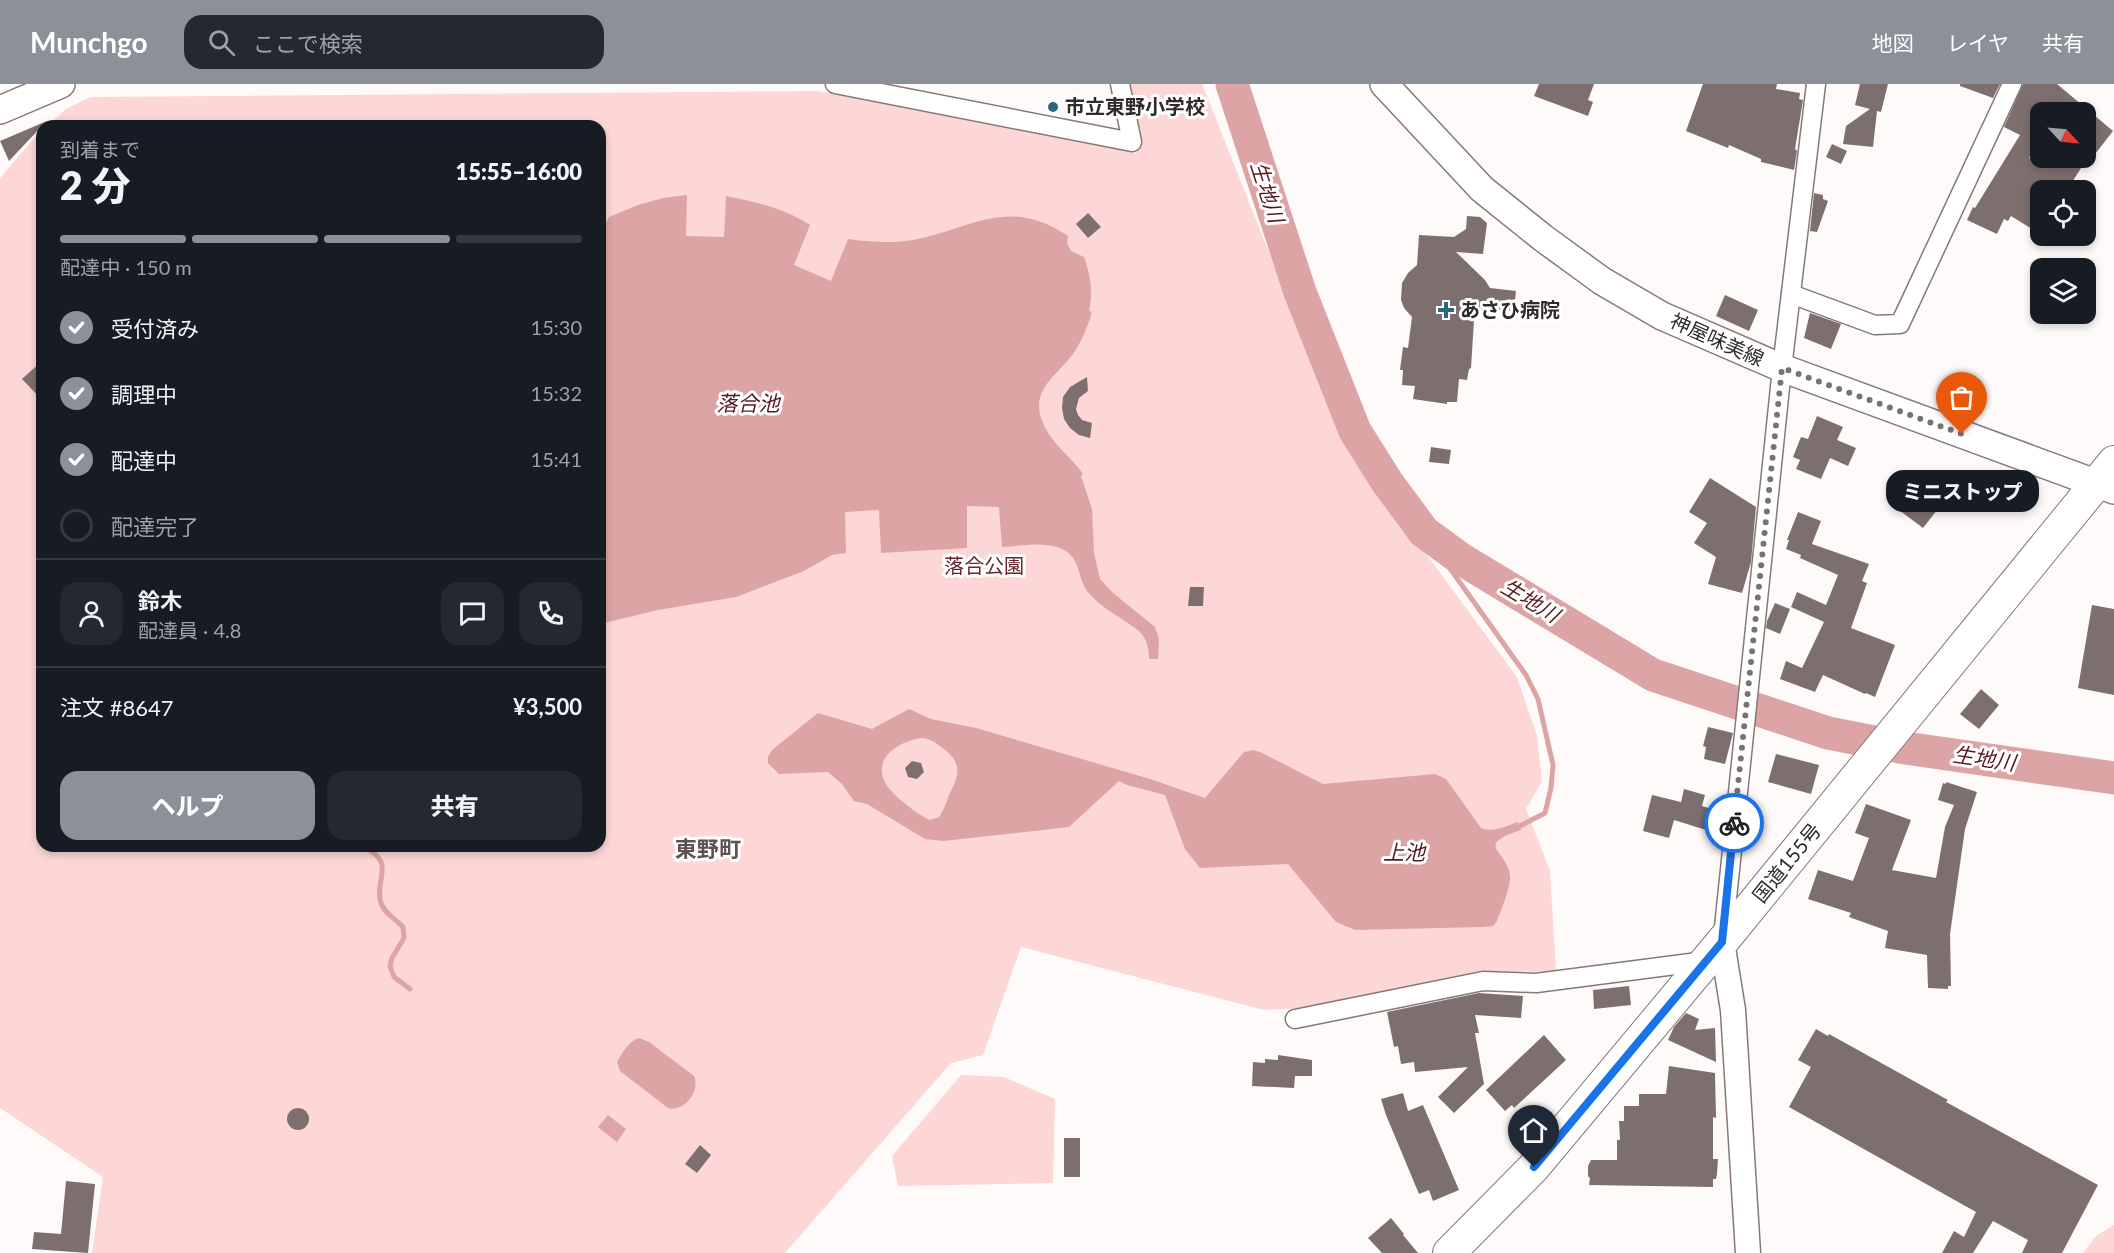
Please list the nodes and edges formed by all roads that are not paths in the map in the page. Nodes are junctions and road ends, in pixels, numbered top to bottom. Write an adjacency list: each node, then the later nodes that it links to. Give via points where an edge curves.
1 (61, 84): 7 (main road)
2 (835, 84): 3 (street, via 1132,142)
3 (1120, 84)
4 (1384, 84): 9 (main road, 神屋味美線, via 1482,189 1602,281 1662,316)
5 (1816, 84): 8 (street)
6 (2012, 84): 8 (street, via 1900,324 1875,325)
7 (0, 110)
8 (1791, 294): 9 (street)
9 (1782, 368): 10 (main road, 神屋味美線); 11 (street, via 1744,727)
10 (2108, 479): 11 (highway, 国道155号, via 1897,726)
11 (1714, 952): 12 (street, via 1536,983 1483,981); 13 (highway, 国道155号, via 1534,1167); 14 (street, via 1733,1010)
12 (1295, 1019)
13 (1449, 1253)
14 (1748, 1253)

